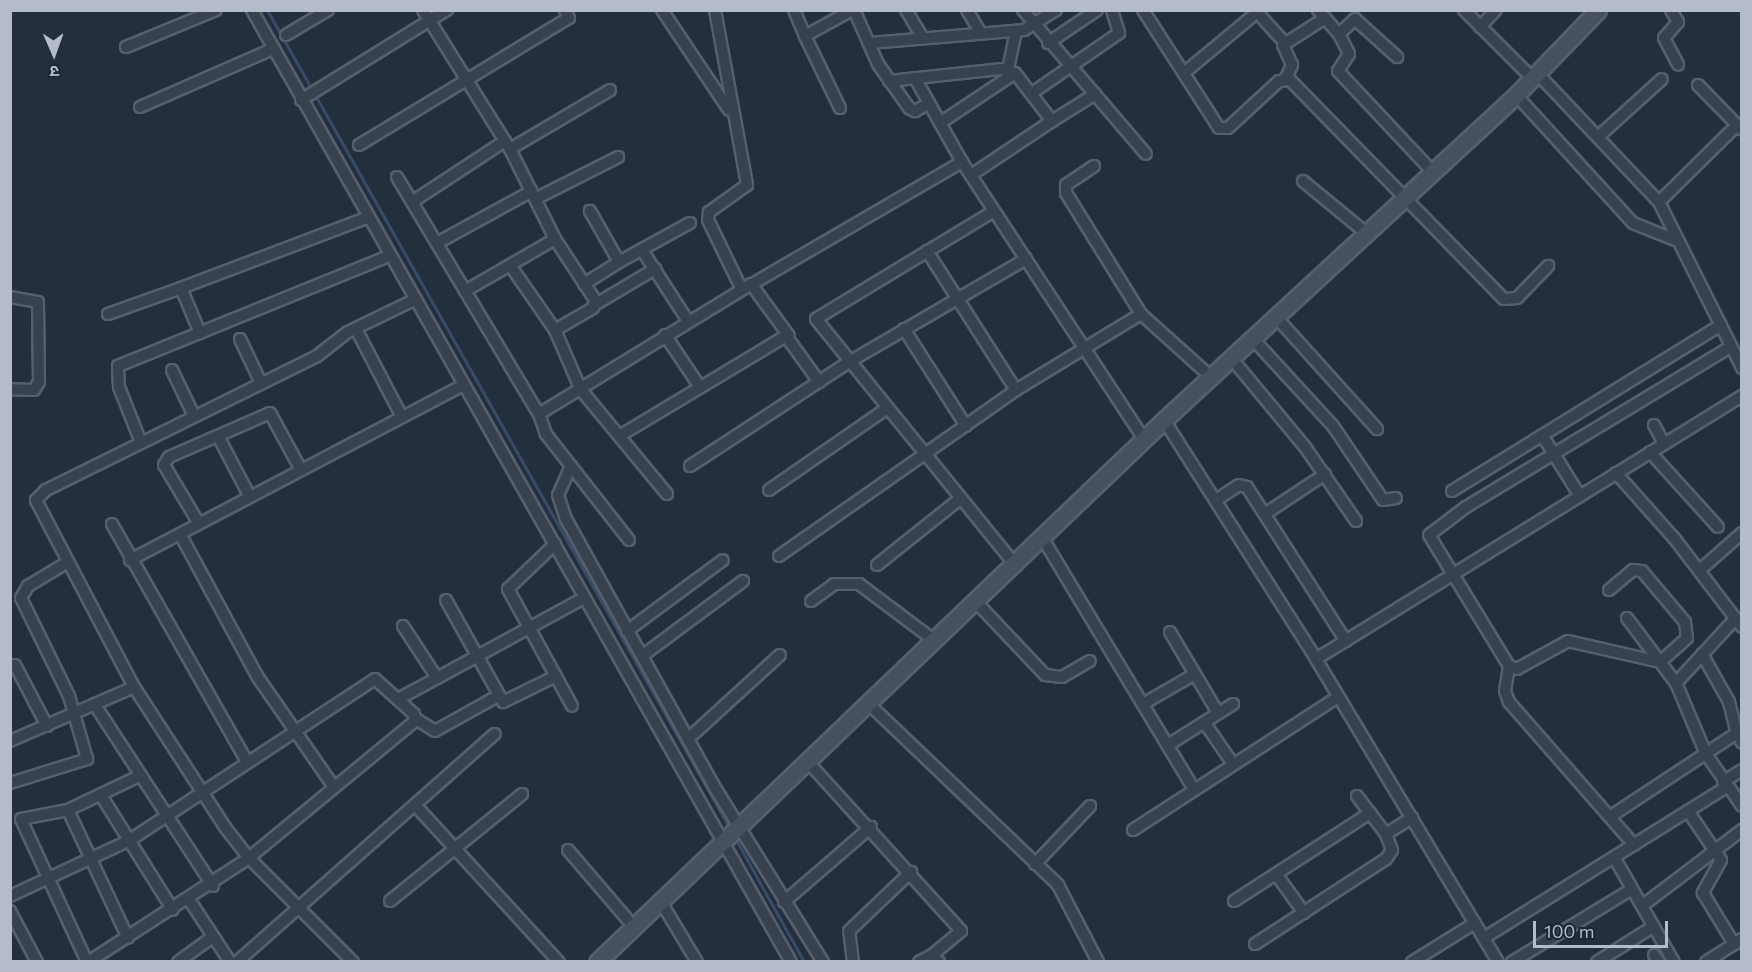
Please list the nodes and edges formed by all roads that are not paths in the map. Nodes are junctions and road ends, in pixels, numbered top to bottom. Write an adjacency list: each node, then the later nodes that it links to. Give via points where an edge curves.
1 (216, 10): 39 (street)
2 (252, 10): 40 (street)
3 (328, 10): 33 (street)
4 (423, 10): 27 (street)
5 (447, 10): 27 (street)
6 (580, 10): 23 (street)
7 (662, 10): 61 (street)
8 (715, 10): 61 (street)
9 (794, 10): 34 (street)
10 (853, 10): 34 (street); 36 (street)
11 (906, 10): 35 (street)
12 (967, 10): 30 (street)
13 (1023, 10): 28 (street)
14 (1056, 10): 28 (street)
15 (1097, 10): 37 (street)
16 (1112, 10): 43 (street, via 1119,33)
17 (1157, 10): 24 (street)
18 (1464, 10): 29 (street)
19 (1496, 10): 29 (street)
20 (1598, 10): 46 (main road)
21 (1671, 10): 42 (street, via 1678,22 1664,38)
22 (1257, 11): 38 (street); 45 (street)
23 (567, 14): 48 (street)
24 (1145, 14): 45 (street)
25 (1322, 14): 32 (street); 38 (street)
26 (1359, 15): 32 (street); 41 (street)
27 (429, 22): 48 (street); 57 (street)
28 (1032, 26): 31 (street); 37 (street)
29 (1480, 27): 46 (street)
30 (979, 30): 31 (street); 35 (street)
31 (1016, 31): 44 (street)
32 (1339, 34): 72 (street, via 1349,54 1338,63 1340,73)
33 (286, 35)
34 (806, 36): 60 (street)
35 (923, 38): 36 (street)
36 (870, 43): 51 (street)
37 (1048, 43): 43 (street)
38 (1285, 43): 50 (street, via 1292,65)
39 (126, 47)
40 (273, 49): 57 (street); 59 (street)
41 (1397, 57)
42 (1678, 64)
43 (1071, 67): 54 (street); 55 (street)
44 (1011, 71): 47 (street); 54 (street); 63 (street)
45 (1184, 74): 50 (street, via 1224,130)
46 (1534, 75): 56 (main road); 65 (street)
47 (915, 78): 51 (street); 58 (street)
48 (466, 79): 66 (street); 67 (street)
49 (1662, 79): 65 (street)
50 (1285, 80): 77 (street)
51 (889, 81): 58 (street, via 912,111)
52 (1698, 85): 64 (street)
53 (610, 90): 67 (street)
54 (1032, 93): 62 (street)
55 (1095, 94): 62 (street); 68 (street)
56 (1516, 95): 72 (main road); 86 (street, via 1633,223)
57 (308, 96): 82 (street)
58 (928, 104): 63 (street)
59 (140, 107)
60 (840, 108)
61 (731, 112): 99 (street, via 747,185 709,212 708,220)
62 (1052, 121): 73 (street)
63 (940, 123): 70 (street)
64 (1739, 127): 79 (street)
65 (1598, 137): 79 (street)
66 (359, 145)
67 (507, 145): 76 (street); 78 (street)
68 (1146, 154)
69 (618, 157): 76 (street)
70 (962, 162): 73 (street); 97 (street)
71 (1094, 166): 106 (street, via 1066,185 1065,193)
72 (1432, 171): 77 (main road)
73 (971, 175): 81 (street)
74 (397, 177): 78 (street)
75 (1303, 181): 84 (street)
76 (534, 195): 85 (street); 87 (street)
77 (1403, 198): 84 (main road); 93 (street, via 1504,299 1517,298)
78 (412, 202): 87 (street)
79 (1659, 202): 86 (street)
80 (590, 211): 92 (street)
81 (994, 211): 89 (street); 91 (street)
82 (366, 218): 90 (street); 98 (street)
83 (690, 223): 88 (street)
84 (1366, 233): 107 (main road)
85 (555, 239): 94 (street); 96 (street)
86 (1675, 240): 109 (street)
87 (437, 243): 100 (street)
88 (642, 250): 92 (street); 95 (street)
89 (927, 250): 102 (street); 121 (street, via 816,318)
90 (387, 257): 103 (street); 113 (street)
91 (1026, 259): 102 (street); 119 (street)
92 (619, 262): 96 (street)
93 (1548, 266)
94 (512, 268): 100 (street); 112 (street)
95 (655, 269): 104 (street); 108 (street)
96 (584, 284): 104 (street)
97 (754, 284): 99 (street); 115 (street)
98 (181, 288): 105 (street); 113 (street)
99 (741, 288): 108 (street)
100 (465, 291): 134 (street)
101 (10, 297): 129 (street, via 38,302 39,371 36,389)
102 (958, 300): 111 (street); 131 (street)
103 (412, 301): 110 (street); 127 (street)
104 (596, 304): 112 (street)
105 (108, 314)
106 (1141, 314): 119 (street); 124 (street)
107 (1276, 317): 117 (main road); 140 (street)
108 (688, 321): 114 (street)
109 (1720, 325): 118 (street); 142 (street)
110 (356, 329): 126 (street, via 317,356); 136 (street)
111 (904, 329): 121 (street); 139 (street)
112 (555, 330): 130 (street)
113 (200, 333): 144 (street, via 116,368)
114 (665, 335): 128 (street); 130 (street)
115 (789, 336): 125 (street); 128 (street)
116 (240, 339): 126 (street)
117 (1252, 339): 120 (main road); 161 (street, via 1333,426 1383,500)
118 (1730, 347): 122 (street); 149 (street)
119 (1085, 348): 131 (street); 145 (street)
120 (1232, 359): 124 (main road); 154 (street)
121 (849, 362): 125 (street); 133 (street)
122 (1742, 368)
123 (172, 370): 135 (street)
124 (1212, 378): 137 (main road)
125 (819, 382): 151 (street)
126 (261, 383): 135 (street)
127 (461, 386): 136 (street); 172 (street)
128 (700, 387): 141 (street)
129 (10, 389)
130 (581, 390): 134 (street); 141 (street)
131 (1017, 390): 139 (street)
132 (1742, 396): 146 (street)
133 (886, 409): 148 (street); 155 (street)
134 (539, 414): 150 (street, via 541,427)
135 (194, 416): 144 (street)
136 (402, 417): 152 (street)
137 (1164, 420): 145 (main road); 162 (street)
138 (1654, 425): 146 (street)
139 (966, 426): 148 (street)
140 (1377, 429)
141 (621, 435): 157 (street)
142 (1542, 435): 149 (street); 156 (street)
143 (218, 436): 152 (street, via 270,413); 158 (street); 165 (street, via 164,462)
144 (140, 440): 176 (street, via 38,495 37,505)
145 (1145, 441): 170 (main road)
146 (1664, 444): 147 (street)
147 (1650, 452): 153 (street); 167 (street)
148 (924, 454): 160 (street); 173 (street)
149 (1554, 457): 159 (street); 180 (street, via 1431,532 1430,539)
150 (571, 466): 171 (street); 191 (street, via 558,488 560,506)
151 (690, 466)
152 (300, 468): 158 (street)
153 (1616, 473): 159 (street); 179 (street)
154 (1325, 474): 163 (street); 164 (street)
155 (768, 490)
156 (1452, 491)
157 (667, 494)
158 (249, 495): 165 (street)
159 (1580, 496): 180 (street)
160 (961, 498): 177 (street); 178 (street)
161 (1396, 498)
162 (1215, 500): 163 (street, via 1244,485); 199 (street)
163 (1265, 514): 194 (street)
164 (1356, 521)
165 (198, 522): 169 (street)
166 (112, 524): 174 (street)
167 (1718, 528)
168 (1742, 533): 179 (street)
169 (180, 534): 174 (street); 222 (street)
170 (1043, 539): 178 (main road); 212 (street)
171 (630, 540)
172 (555, 544): 183 (street); 190 (street, via 509,583)
173 (780, 556)
174 (130, 560): 229 (street)
175 (723, 560): 191 (street)
176 (68, 561): 208 (street); 218 (street, via 28,586 21,598)
177 (877, 565)
178 (1016, 566): 186 (main road)
179 (1700, 570): 188 (street)
180 (1455, 572): 194 (street); 203 (street)
181 (743, 581): 197 (street)
182 (1610, 590): 201 (street, via 1633,570 1642,571 1685,622 1687,638)
183 (584, 598): 190 (street); 255 (street)
184 (446, 600): 198 (street)
185 (811, 601): 193 (street, via 834,584 859,584)
186 (977, 603): 193 (main road); 200 (street, via 1045,675 1062,677)
187 (1627, 618): 201 (street)
188 (1739, 622): 195 (street)
189 (403, 626): 206 (street)
190 (530, 626): 198 (street); 205 (street)
191 (627, 631): 197 (street)
192 (1170, 632): 204 (street)
193 (935, 641): 216 (main road)
194 (1346, 641): 199 (street)
195 (1702, 654): 207 (street); 225 (street, via 1729,702)
196 (780, 655): 224 (street)
197 (642, 656): 224 (street)
198 (477, 657): 206 (street); 209 (street)
199 (1316, 659): 210 (street)
200 (1090, 661)
201 (1660, 662): 203 (street, via 1568,641 1524,669); 207 (street)
202 (15, 665): 221 (street)
203 (1509, 666): 249 (street, via 1504,691 1509,702)
204 (1195, 674): 212 (street); 217 (street)
205 (556, 676): 209 (street, via 509,702); 215 (street)
206 (438, 678): 211 (street)
207 (1676, 683): 228 (street)
208 (134, 687): 214 (street); 238 (street)
209 (498, 696): 219 (street, via 435,731)
210 (1338, 697): 231 (street); 250 (street)
211 (400, 698): 219 (street); 222 (street, via 375,679)
212 (1143, 704): 227 (street)
213 (1233, 704): 217 (street)
214 (95, 705): 218 (street); 233 (street)
215 (572, 705)
216 (871, 706): 230 (main road); 264 (street)
217 (1218, 713): 220 (street)
218 (76, 715): 221 (street); 234 (street, via 84,762)
219 (416, 719): 236 (street)
220 (1204, 722): 227 (street); 231 (street)
221 (46, 726): 226 (street)
222 (292, 731): 229 (street); 236 (street)
223 (495, 734): 242 (street)
224 (689, 738): 255 (street)
225 (1739, 738): 228 (street)
226 (10, 741)
227 (1168, 745): 237 (street)
228 (1706, 754): 235 (street); 249 (street)
229 (247, 762): 238 (street)
230 (808, 762): 251 (street); 255 (main road)
231 (1233, 764): 237 (street)
232 (1742, 770): 235 (street)
233 (138, 777): 241 (street); 248 (street)
234 (10, 783)
235 (1725, 785): 244 (street); 246 (street)
236 (334, 787): 263 (street)
237 (1193, 788): 252 (street)
238 (202, 791): 248 (street); 263 (street)
239 (522, 794): 258 (street)
240 (1357, 796): 247 (street)
241 (102, 797): 245 (street); 256 (street)
242 (415, 805): 258 (street); 276 (street)
243 (1090, 806): 264 (street)
244 (1742, 806)
245 (68, 810): 261 (street); 267 (street, via 21,819)
246 (1688, 811): 257 (street); 260 (street)
247 (1370, 813): 254 (street); 266 (street)
248 (164, 816): 256 (street); 268 (street)
249 (1611, 816): 257 (street)
250 (1412, 818): 254 (street); 281 (street)
251 (871, 827): 265 (street); 275 (street)
252 (1133, 830)
253 (1742, 830): 260 (street)
254 (1386, 834): 280 (street, via 1392,850 1386,860)
255 (732, 835): 274 (main road); 275 (street); 299 (street)
256 (130, 840): 261 (street); 278 (street)
257 (1634, 844): 262 (street)
258 (455, 850): 272 (street); 296 (street)
259 (568, 850): 283 (street)
260 (1715, 850): 277 (street); 287 (street, via 1721,866 1703,893)
261 (93, 857): 267 (street); 286 (street)
262 (1614, 857): 269 (street); 285 (street)
263 (249, 858): 268 (street); 276 (street)
264 (1035, 864): 303 (street, via 1061,891)
265 (911, 872): 289 (street, via 961,931); 301 (street, via 849,931)
266 (1276, 874): 273 (street); 280 (street)
267 (47, 878): 270 (street); 292 (street)
268 (213, 886): 271 (street)
269 (1632, 889): 277 (street); 306 (street)
270 (10, 896)
271 (190, 901): 278 (street); 284 (street)
272 (390, 901)
273 (1234, 901)
274 (662, 902): 283 (main road); 298 (street)
275 (784, 902): 300 (street)
276 (298, 906): 290 (street); 295 (street)
277 (1642, 906): 282 (street)
278 (173, 910): 286 (street)
279 (10, 911): 291 (street)
280 (1304, 913): 288 (street)
281 (1476, 923): 285 (street); 304 (street)
282 (1654, 926): 307 (street); 308 (street)
283 (634, 927): 297 (main road)
284 (211, 938): 293 (street); 294 (street)
285 (1484, 938): 305 (street)
286 (128, 939): 292 (street)
287 (1738, 941): 309 (street)
288 (1256, 944)
289 (936, 958): 302 (street)
290 (348, 960)
291 (37, 962)
292 (88, 962)
293 (178, 962)
294 (230, 962)
295 (237, 962)
296 (559, 962)
297 (597, 962)
298 (697, 962)
299 (791, 962)
300 (823, 962)
301 (853, 962)
302 (920, 962)
303 (1098, 962)
304 (1412, 962)
305 (1498, 962)
306 (1512, 962)
307 (1597, 962)
308 (1674, 962)
309 (1706, 962)

